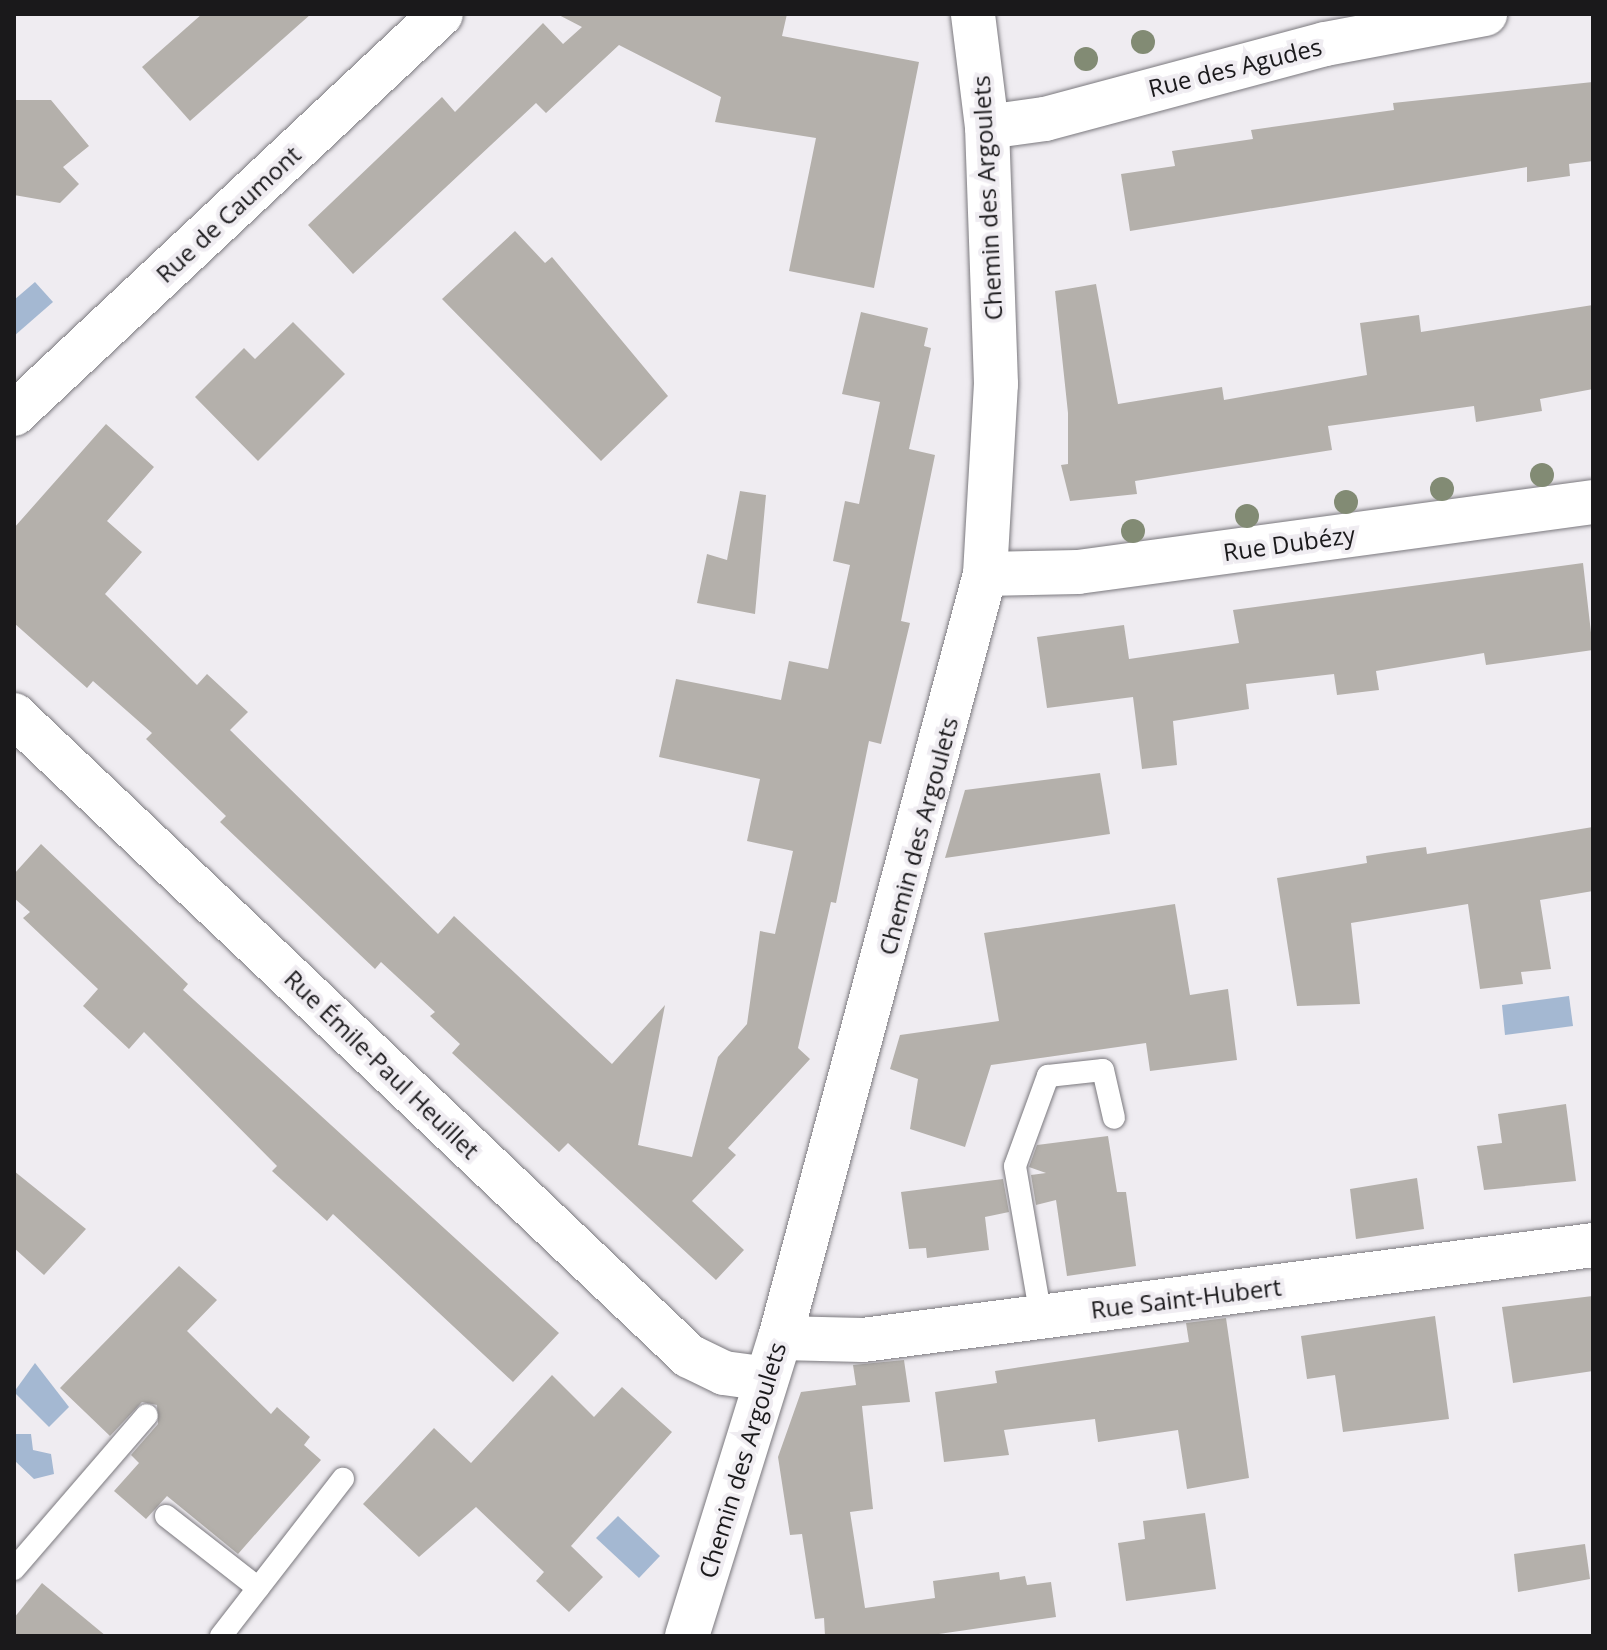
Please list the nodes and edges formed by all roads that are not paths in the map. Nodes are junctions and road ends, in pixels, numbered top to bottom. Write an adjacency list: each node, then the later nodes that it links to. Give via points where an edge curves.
1 (441, 14): 5 (street, Rue de Caumont)
2 (973, 14): 4 (street, Chemin des Argoulets)
3 (1485, 14): 4 (street, Rue des Agudes, via 1325,44 1045,119)
4 (987, 127): 7 (street, Chemin des Argoulets, via 996,384)
5 (14, 414)
6 (1593, 502): 7 (street, Rue Dubézy, via 1078,572)
7 (985, 574): 12 (street, Chemin des Argoulets)
8 (14, 715): 13 (street, Rue Émile-Paul Heuillet, via 689,1356 724,1373)
9 (1114, 1118): 11 (lane, via 1103,1070 1048,1076 1015,1166)
10 (1593, 1245): 11 (street, Rue Saint-Hubert)
11 (1041, 1317): 12 (street, Rue Saint-Hubert, via 821,1344)
12 (780, 1338): 13 (street, Chemin des Argoulets)
13 (767, 1379): 20 (street, Chemin des Argoulets)
14 (147, 1415): 17 (lane)
15 (343, 1479): 18 (lane)
16 (166, 1516): 18 (lane)
17 (14, 1569)
18 (258, 1588): 19 (lane)
19 (221, 1636)
20 (687, 1636)

